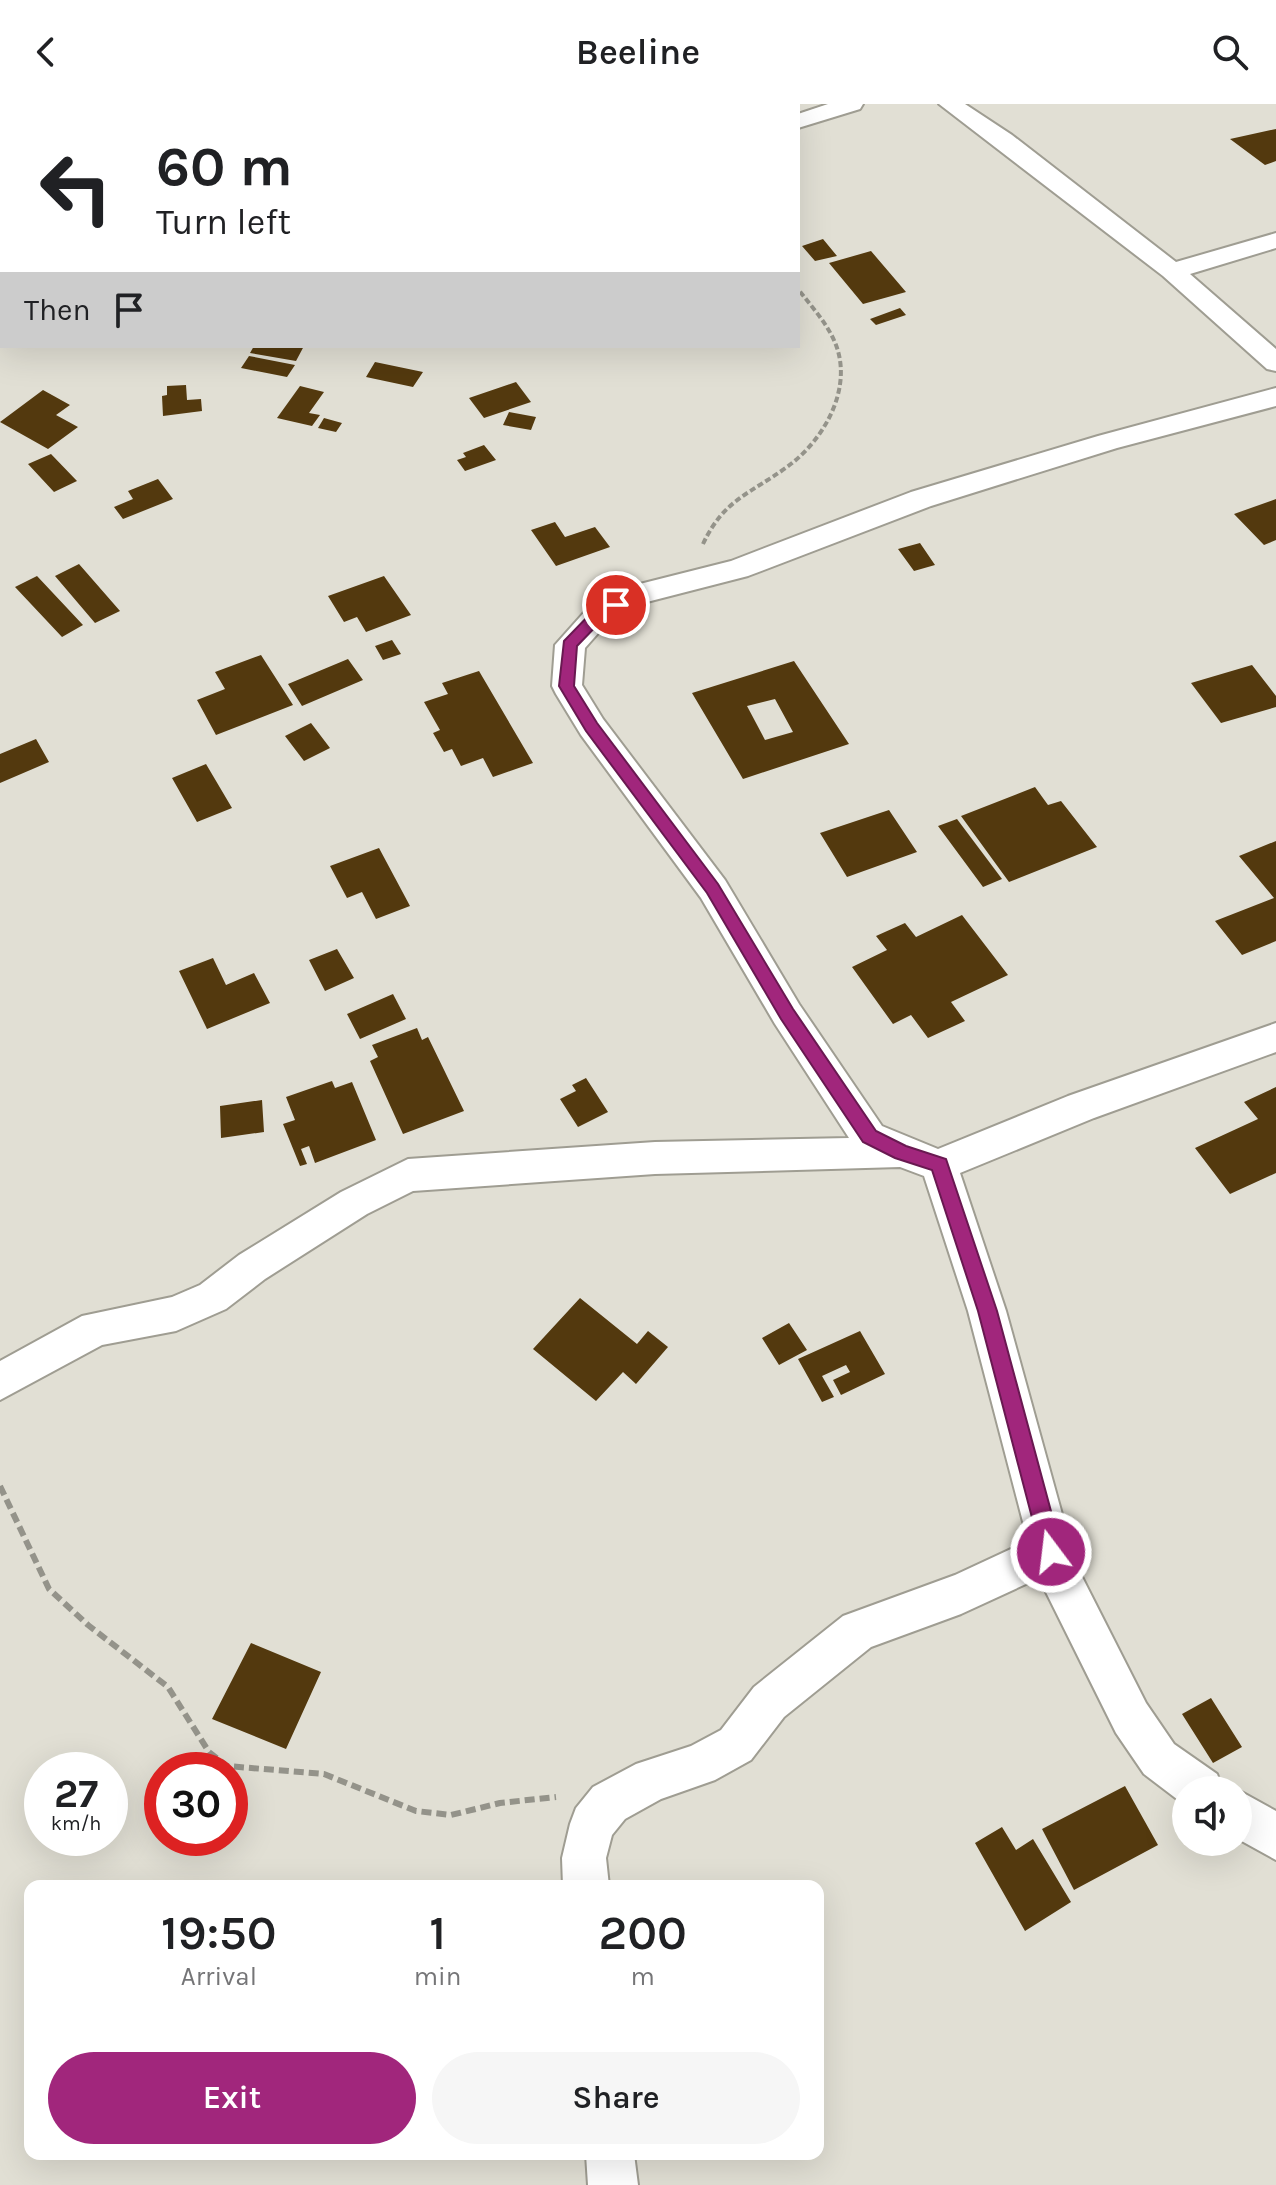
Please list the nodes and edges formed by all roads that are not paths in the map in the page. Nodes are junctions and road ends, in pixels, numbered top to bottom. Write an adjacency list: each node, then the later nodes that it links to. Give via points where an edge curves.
1 (852, 104): 3 (street)
2 (950, 104): 5 (street)
3 (800, 120)
4 (1276, 240): 5 (street)
5 (1172, 271): 6 (street)
6 (1276, 363)
7 (1276, 397): 9 (street, via 921,499 738,569 634,595 598,615 570,645 567,686 592,727 713,889 869,1137)
8 (1276, 1037): 10 (street)
9 (901, 1152): 10 (street); 11 (street, via 655,1158 408,1175 354,1203 213,1297 176,1314 96,1328)
10 (939, 1165): 12 (street, via 987,1311)
11 (0, 1382)
12 (1051, 1552): 13 (street, via 1131,1718 1159,1759); 16 (street, via 858,1631 769,1702 736,1745 609,1803 592,1824 584,1858)
13 (1182, 1776)
14 (1252, 1822): 15 (street)
15 (1276, 1838)
16 (586, 1880)
17 (611, 2160): 18 (street)
18 (613, 2185)

